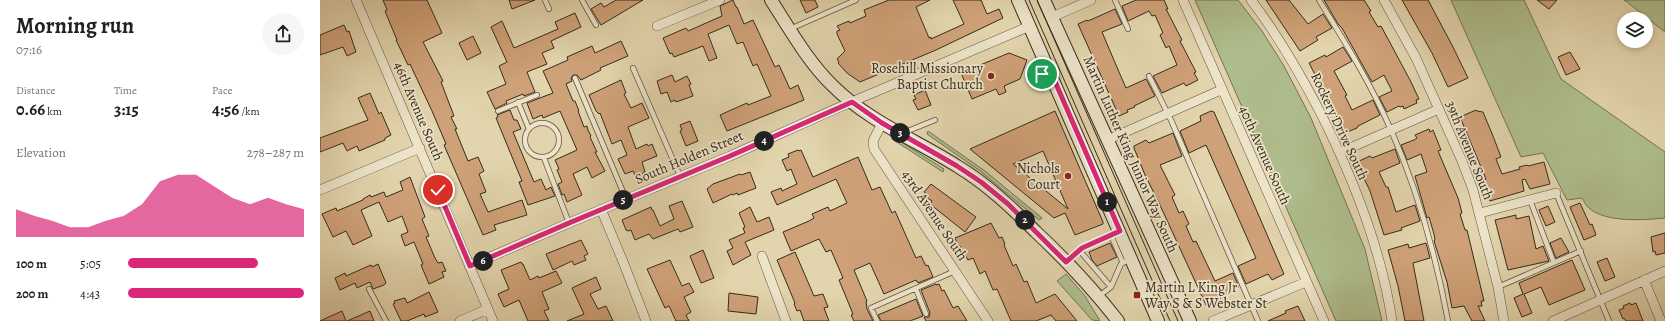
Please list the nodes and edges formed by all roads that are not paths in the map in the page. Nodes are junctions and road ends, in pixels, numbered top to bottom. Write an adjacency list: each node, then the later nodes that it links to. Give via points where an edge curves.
1 (356, 0): 40 (street, 46th Avenue South)
2 (545, 0): 15 (lane)
3 (582, 0): 17 (lane)
4 (720, 0): 18 (street)
5 (770, 0): 20 (main road)
6 (856, 0): 20 (lane)
7 (1018, 0): 19 (main road)
8 (1044, 0): 16 (main road, Martin Luther King Junior Way South)
9 (1091, 0): 16 (street)
10 (1115, 0): 21 (lane)
11 (1183, 0): 27 (street, 40th Avenue South)
12 (1251, 0): 41 (street, Rockery Drive South, via 1295,64)
13 (1318, 0): 37 (lane, via 1372,90)
14 (1384, 0): 31 (street, 39th Avenue South, via 1416,58)
15 (549, 9)
16 (1052, 18): 39 (main road, Martin Luther King Junior Way South)
17 (596, 24)
18 (657, 26)
19 (1030, 26): 23 (main road); 30 (street, South Holden Street)
20 (790, 29): 30 (main road, via 821,74)
21 (1128, 29)
22 (633, 68): 43 (lane)
23 (1050, 70): 25 (lane); 51 (main road)
24 (1149, 76): 33 (lane)
25 (1033, 77)
26 (575, 78): 46 (lane)
27 (1221, 90): 33 (street); 62 (street, 40th Avenue South)
28 (537, 95): 29 (lane)
29 (518, 102): 32 (lane); 36 (lane)
30 (852, 102): 35 (main road); 43 (street, South Holden Street)
31 (1439, 109): 37 (street); 49 (street, 39th Avenue South, via 1465,168)
32 (498, 111)
33 (1168, 114): 39 (street); 69 (lane)
34 (934, 120): 38 (lane)
35 (882, 123): 38 (main road); 59 (street, 43rd Avenue South, via 873,141 874,149)
36 (529, 129): 42 (lane, via 525,135 526,147 532,155); 42 (lane, via 534,125 546,123 558,134 555,152)
37 (1391, 130): 41 (street); 86 (lane, via 1427,227)
38 (901, 134): 56 (main road, via 981,182 1008,204)
39 (1107, 140): 81 (main road, Martin Luther King Junior Way South)
40 (420, 148): 44 (street); 58 (street, 46th Avenue South)
41 (1341, 152): 85 (street, Rockery Drive South, via 1375,244)
42 (544, 158): 50 (lane)
43 (680, 176): 46 (street, South Holden Street)
44 (320, 190)
45 (1556, 193): 47 (street); 53 (lane)
46 (626, 199): 48 (street, South Holden Street)
47 (1530, 200): 49 (street); 57 (lane)
48 (601, 209): 50 (street, South Holden Street); 75 (street)
49 (1480, 213): 64 (street, 39th Avenue South)
50 (569, 223): 58 (street, South Holden Street)
51 (1115, 233): 52 (lane); 55 (main road)
52 (1079, 250): 56 (lane); 63 (lane)
53 (1581, 251): 57 (lane); 68 (lane)
54 (762, 256): 76 (street)
55 (1127, 261): 63 (lane, via 1121,264); 80 (main road)
56 (1066, 262): 67 (main road)
57 (1554, 263): 64 (lane)
58 (470, 266): 70 (street, 46th Avenue South)
59 (955, 271): 66 (lane); 78 (street, 43rd Avenue South)
60 (1665, 271): 61 (street)
61 (1644, 280): 68 (street); 90 (street)
62 (1306, 282): 69 (street); 84 (street, 40th Avenue South)
63 (1111, 287): 67 (lane)
64 (1498, 287): 87 (street, 39th Avenue South)
65 (369, 289): 72 (lane)
66 (916, 289): 71 (lane); 77 (lane, via 871,308)
67 (1099, 296): 79 (main road)
68 (1601, 300): 88 (street); 89 (lane)
69 (1252, 305): 82 (street); 83 (lane)
70 (488, 309): 73 (street); 74 (street, 46th Avenue South)
71 (926, 314)
72 (386, 321)
73 (460, 321)
74 (493, 321)
75 (646, 321)
76 (786, 321)
77 (877, 321)
78 (988, 321)
79 (1118, 321)
80 (1158, 321)
81 (1190, 321)
82 (1213, 321)
83 (1258, 321)
84 (1324, 321)
85 (1392, 321)
86 (1448, 321)
87 (1504, 321)
88 (1554, 321)
89 (1609, 321)
90 (1661, 321)

